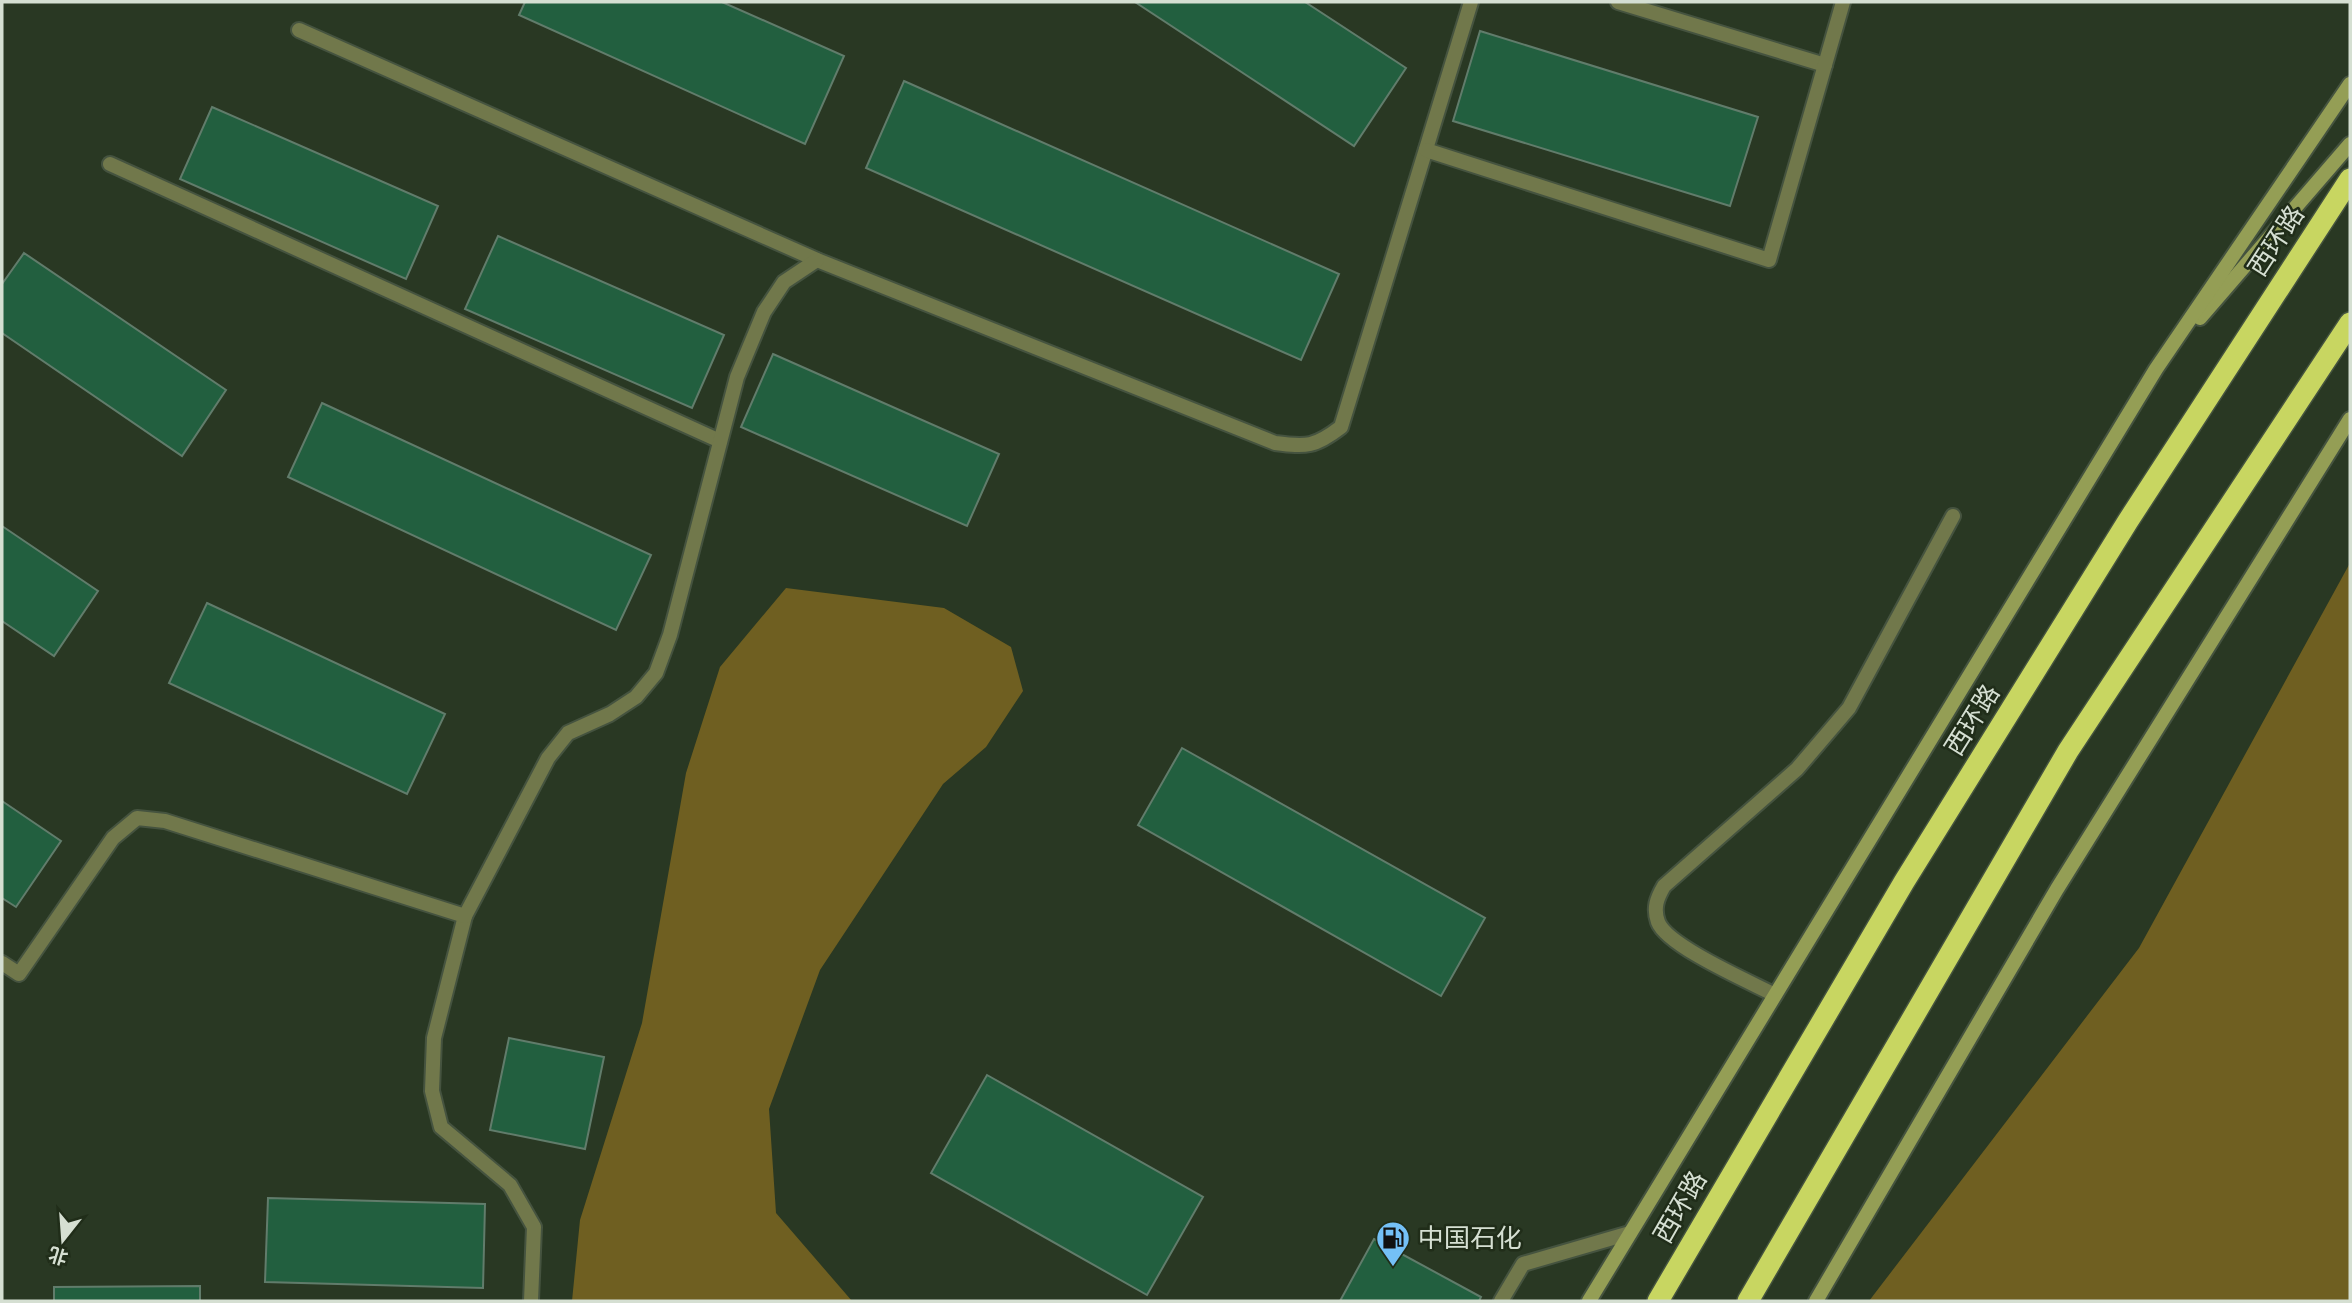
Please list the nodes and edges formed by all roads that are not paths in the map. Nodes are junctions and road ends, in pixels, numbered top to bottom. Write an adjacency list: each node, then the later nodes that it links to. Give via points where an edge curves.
1 (1471, 2): 8 (street)
2 (1618, 2): 5 (street)
3 (1843, 2): 5 (street)
4 (299, 30): 11 (street)
5 (1825, 65): 8 (street, via 1769,260)
6 (2350, 84): 13 (street)
7 (2350, 144): 13 (street)
8 (1426, 150): 11 (street, via 1341,427 1308,447 1275,443)
9 (110, 164): 15 (street)
10 (2350, 179): 24 (highway, 西环路, via 1903,882)
11 (817, 260): 15 (street, via 784,282 764,312 737,377)
12 (2350, 323): 25 (highway, via 2068,751)
13 (2156, 369): 19 (street)
14 (2350, 419): 26 (street, via 2057,889)
15 (720, 441): 17 (street, via 656,673 636,697 568,733 548,758)
16 (1953, 516): 19 (street, via 1849,708 1797,769 1664,886 1655,900 1658,924 1681,946)
17 (464, 916): 18 (street, via 164,821 137,818 113,838 19,974); 21 (street, via 434,1038 432,1091 441,1127 510,1185 534,1227)
18 (2, 963)
19 (1775, 995): 20 (street)
20 (1630, 1233): 22 (street, via 1523,1264); 23 (street)
21 (531, 1301)
22 (1501, 1301)
23 (1589, 1301)
24 (1658, 1301)
25 (1748, 1301)
26 (1816, 1301)

